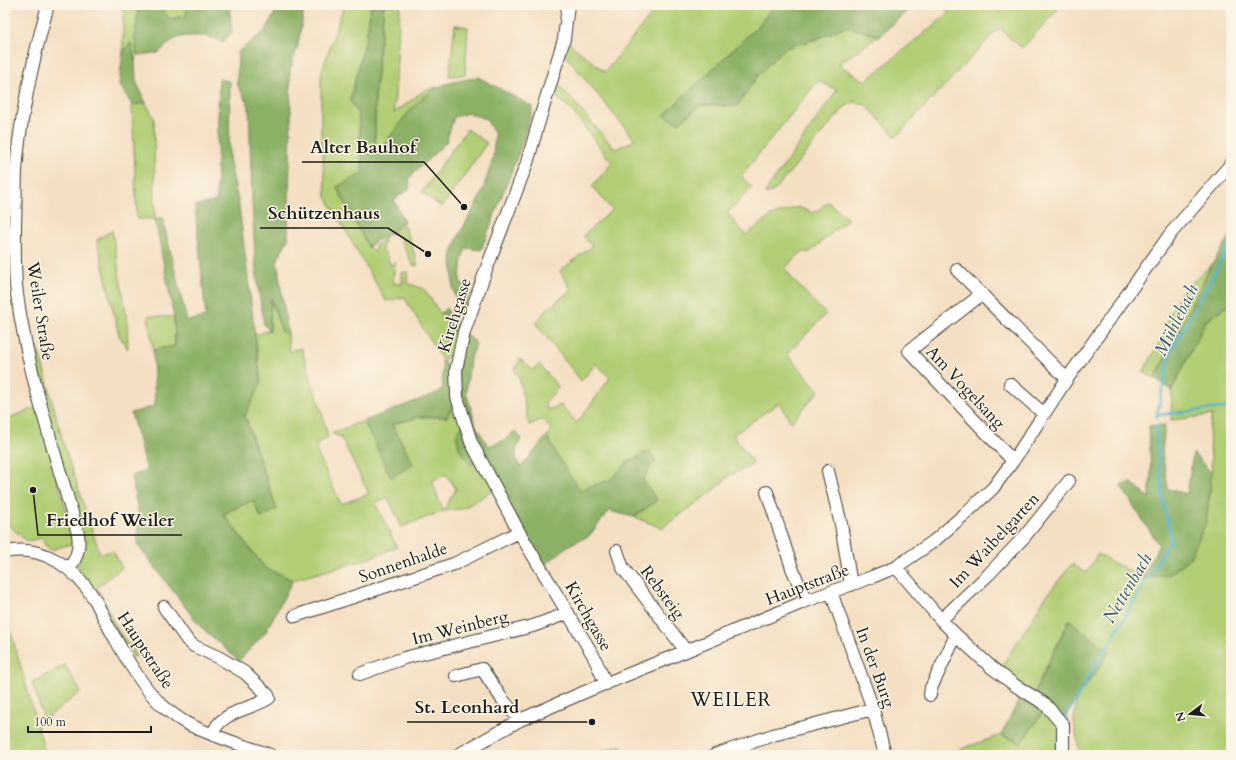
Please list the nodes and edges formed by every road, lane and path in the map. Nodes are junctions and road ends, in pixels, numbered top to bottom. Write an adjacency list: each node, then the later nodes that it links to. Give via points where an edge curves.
1 (48, 5): 17 (street, Weiler Straße, via 23,116 16,171 15,262 17,294 34,380 78,534 80,546)
2 (568, 5): 13 (street, Kirchgasse, via 564,39 528,163 464,332 456,370 457,397 471,442)
3 (1231, 164): 6 (street, Hauptstraße, via 1171,233)
4 (957, 270): 5 (street)
5 (982, 294): 6 (street); 9 (street, Am Vogelsang, via 909,351)
6 (1067, 379): 8 (street, Hauptstraße)
7 (1010, 384): 8 (street)
8 (1044, 414): 9 (street, Hauptstraße)
9 (1012, 461): 16 (street, Hauptstraße, via 993,488 966,513 934,541)
10 (828, 471): 18 (street)
11 (1069, 481): 24 (street, Im Waibelgarten, via 1025,536)
12 (766, 492): 20 (street)
13 (519, 532): 22 (street, Kirchgasse); 23 (street, Sonnenhalde, via 454,564)
14 (6, 548): 17 (street, Hauptstraße, via 44,554)
15 (617, 551): 26 (street, Rebsteig, via 623,568)
16 (896, 567): 18 (street, Hauptstraße); 24 (street)
17 (69, 569): 33 (street, Hauptstraße, via 95,600 123,651 162,706 187,724)
18 (852, 585): 19 (street, Hauptstraße)
19 (831, 592): 20 (street, Hauptstraße); 31 (street, In der Burg)
20 (806, 601): 26 (street, Hauptstraße)
21 (164, 607): 33 (street, via 194,646 245,673 268,695 269,698 263,702 236,712 220,723)
22 (568, 613): 27 (street, Im Weinberg, via 533,626 404,658); 29 (street, Kirchgasse, via 593,655)
23 (295, 616)
24 (941, 620): 25 (street)
25 (956, 635): 30 (street); 38 (street, via 991,667 1045,704 1063,725)
26 (686, 651): 29 (street, Hauptstraße)
27 (360, 674)
28 (456, 676): 32 (street, via 482,669)
29 (606, 684): 32 (street, Hauptstraße)
30 (930, 695)
31 (873, 709): 36 (street, via 773,735); 37 (street, In der Burg)
32 (520, 720): 35 (street, Hauptstraße)
33 (213, 735): 34 (street, Hauptstraße)
34 (270, 755)
35 (458, 755)
36 (715, 755)
37 (885, 755)
38 (1063, 755)

